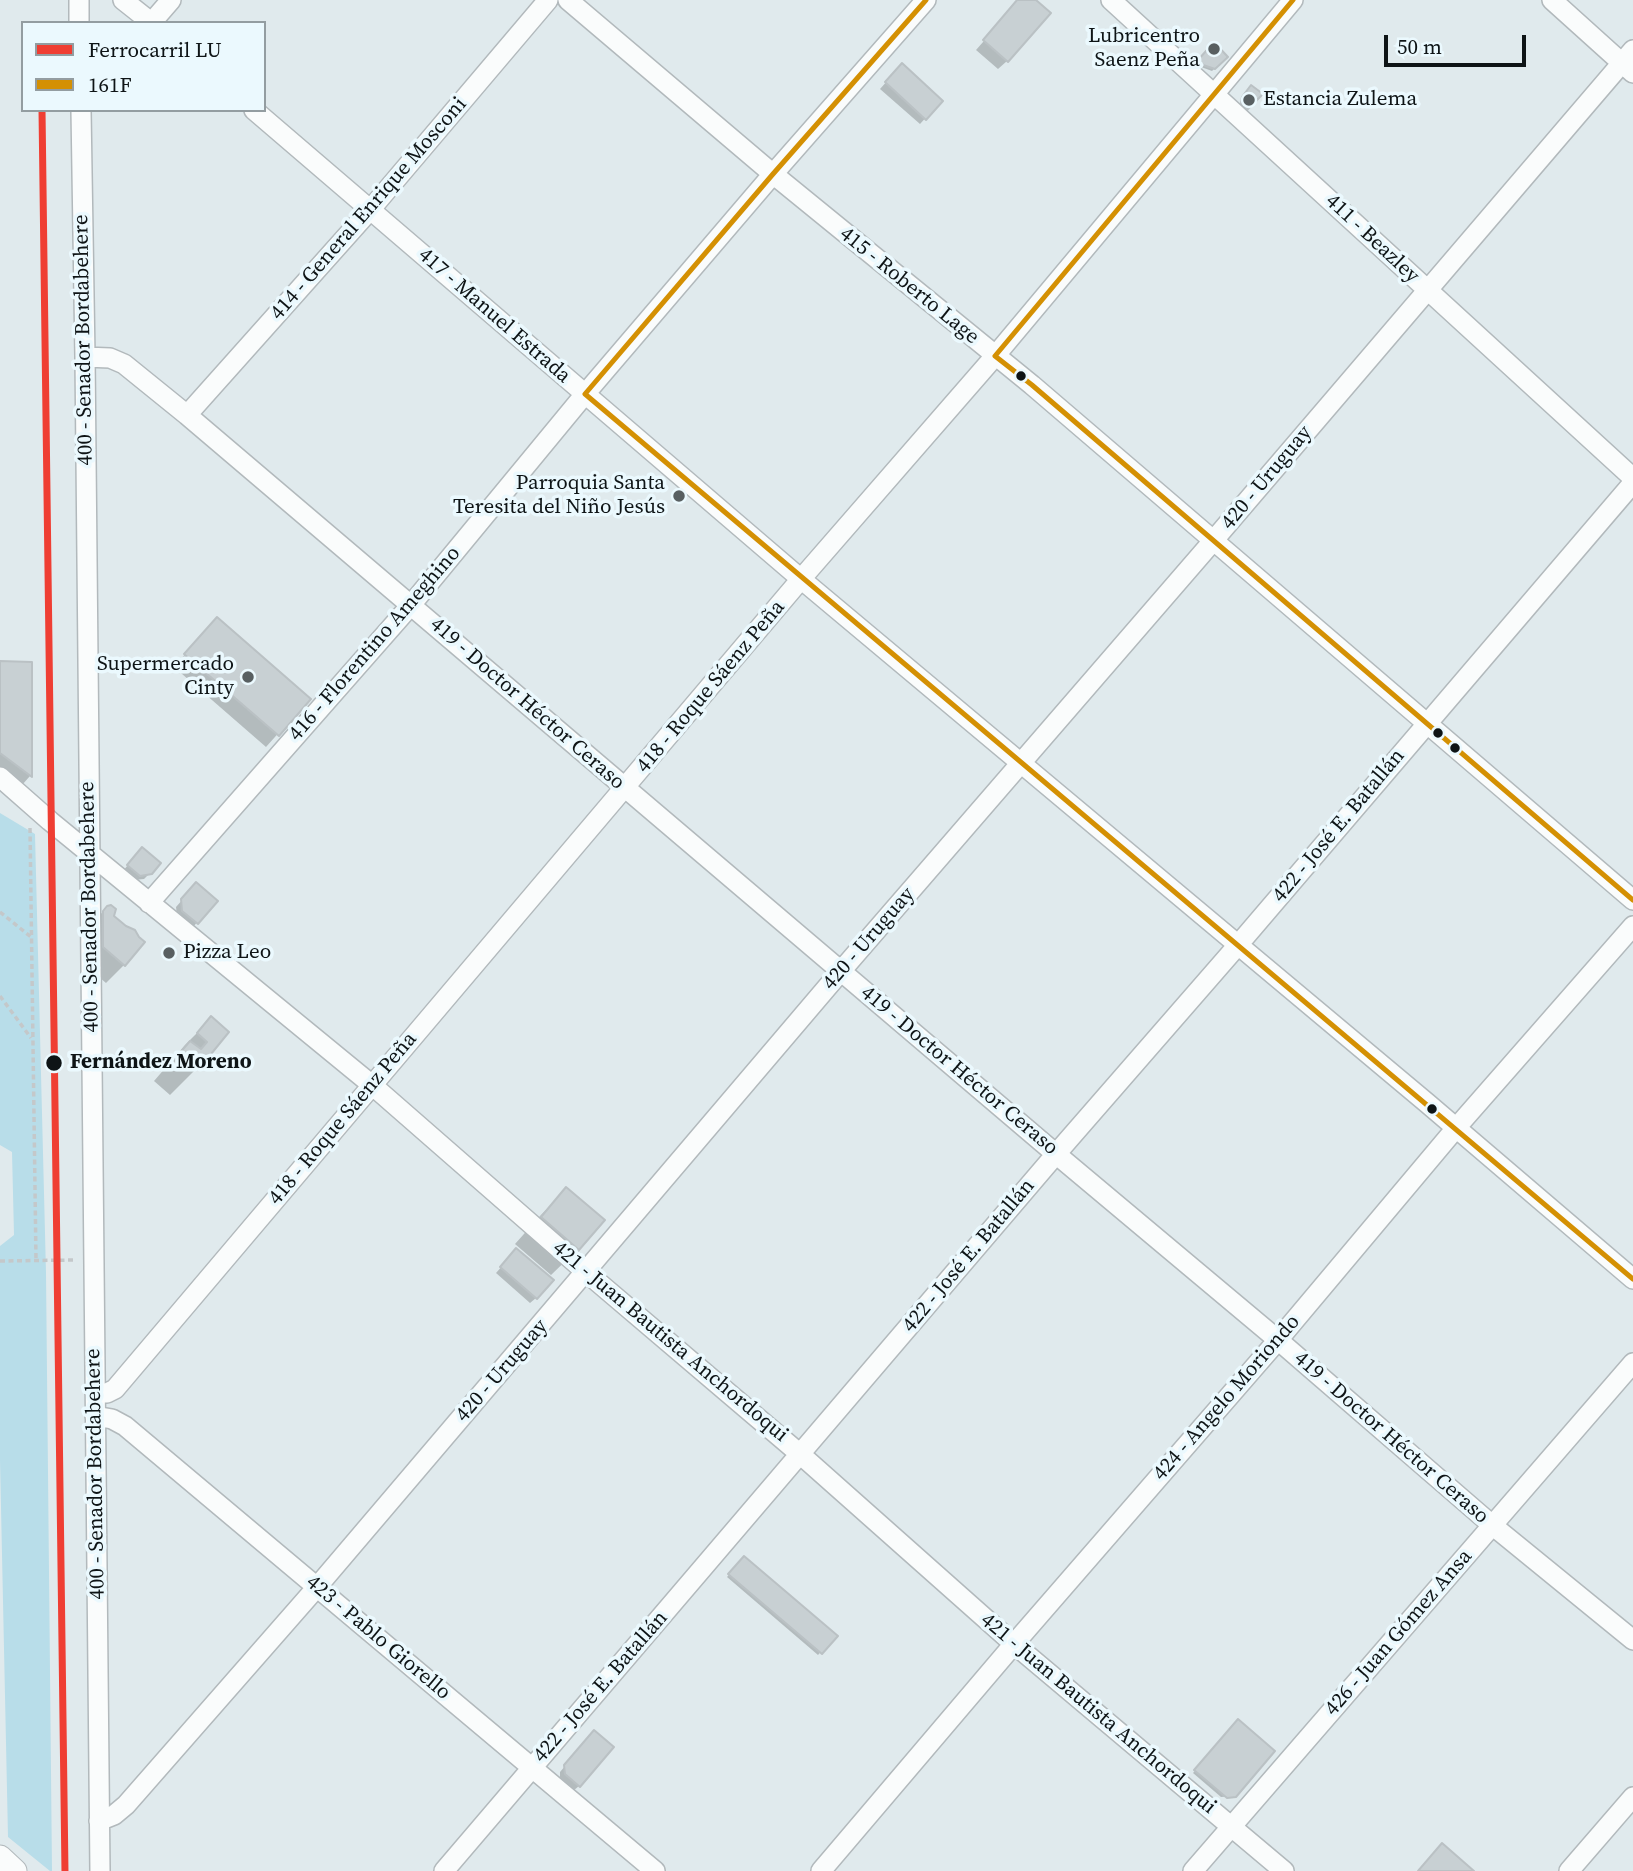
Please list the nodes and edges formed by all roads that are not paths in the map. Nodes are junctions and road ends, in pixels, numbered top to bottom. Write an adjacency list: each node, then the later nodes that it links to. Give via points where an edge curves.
1 (79, 0): 10 (street)
2 (123, 0): 11 (street)
3 (171, 0): 12 (street)
4 (548, 0): 18 (street, 414 - General Enrique Mosconi)
5 (568, 0): 17 (street, 415 - Roberto Lage)
6 (926, 0): 17 (street, 416 - Florentino Ameghino)
7 (1111, 0): 14 (street, 411 - Beazley)
8 (1293, 0): 14 (street, 418 - Roque Sáenz Peña)
9 (1552, 0): 13 (street)
10 (79, 21)
11 (151, 21)
12 (153, 21)
13 (1629, 62): 19 (street, 420 - Uruguay)
14 (1215, 94): 19 (street, 411 - Beazley); 20 (street, 418 - Roque Sáenz Peña)
15 (81, 112): 21 (street, 400 - Senador Bordabehere)
16 (256, 112): 18 (street, 417 - Manuel Estrada)
17 (773, 174): 20 (street, 415 - Roberto Lage); 22 (street, 416 - Florentino Ameghino)
18 (370, 210): 22 (street, 417 - Manuel Estrada); 23 (street, 414 - General Enrique Mosconi)
19 (1427, 290): 24 (street, 411 - Beazley); 25 (street, 420 - Uruguay)
20 (995, 356): 25 (street, 415 - Roberto Lage); 26 (street, 418 - Roque Sáenz Peña)
21 (85, 357): 23 (street, 419 - Doctor Héctor Ceraso, via 124,364); 32 (street, 400 - Senador Bordabehere)
22 (585, 394): 26 (street, 417 - Manuel Estrada); 27 (street, 416 - Florentino Ameghino)
23 (187, 415): 27 (street, 419 - Doctor Héctor Ceraso)
24 (1633, 480): 28 (street, 422 - José E. Batallán)
25 (1213, 541): 28 (street, 415 - Roberto Lage); 29 (street, 420 - Uruguay)
26 (801, 579): 29 (street, 417 - Manuel Estrada); 31 (street, 418 - Roque Sáenz Peña)
27 (411, 604): 31 (street, 419 - Doctor Héctor Ceraso); 34 (street, 416 - Florentino Ameghino)
28 (1427, 723): 33 (street, 415 - Roberto Lage); 36 (street, 422 - José E. Batallán)
29 (1021, 762): 36 (street, 417 - Manuel Estrada); 37 (street, 420 - Uruguay)
30 (0, 777): 32 (street, 421 - Juan Bautista Anchordoqui)
31 (625, 789): 37 (street, 419 - Doctor Héctor Ceraso); 38 (street, 418 - Roque Sáenz Peña)
32 (90, 853): 34 (street, 421 - Juan Bautista Anchordoqui); 45 (street, 400 - Senador Bordabehere)
33 (1633, 900)
34 (149, 903): 38 (street, 421 - Juan Bautista Anchordoqui)
35 (1633, 926): 39 (street, 424 - Angelo Moriondo)
36 (1238, 946): 39 (street, 417 - Manuel Estrada); 40 (street, 422 - José E. Batallán)
37 (841, 971): 40 (street, 419 - Doctor Héctor Ceraso); 41 (street, 420 - Uruguay)
38 (372, 1085): 41 (street, 421 - Juan Bautista Anchordoqui); 45 (street, 418 - Roque Sáenz Peña, via 115,1389)
39 (1456, 1129): 42 (street, 417 - Manuel Estrada); 43 (street, 424 - Angelo Moriondo)
40 (1056, 1154): 43 (street, 419 - Doctor Héctor Ceraso); 47 (street, 422 - José E. Batallán)
41 (586, 1272): 47 (street, 421 - Juan Bautista Anchordoqui); 49 (street, 420 - Uruguay)
42 (1633, 1279)
43 (1278, 1340): 48 (street, 419 - Doctor Héctor Ceraso); 51 (street, 424 - Angelo Moriondo)
44 (1633, 1363): 48 (street, 426 - Juan Gómez Ansa)
45 (95, 1393): 46 (street, 400 - Senador Bordabehere)
46 (95, 1416): 49 (street, 423 - Pablo Giorello, via 125,1426); 54 (street, 400 - Senador Bordabehere)
47 (800, 1454): 51 (street, 421 - Juan Bautista Anchordoqui); 52 (street, 422 - José E. Batallán)
48 (1492, 1525): 50 (street, 419 - Doctor Héctor Ceraso); 55 (street, 426 - Juan Gómez Ansa)
49 (317, 1587): 52 (street, 423 - Pablo Giorello); 54 (street, 420 - Uruguay, via 127,1805)
50 (1633, 1640)
51 (1014, 1644): 55 (street, 421 - Juan Bautista Anchordoqui); 61 (street, 424 - Angelo Moriondo)
52 (532, 1768): 59 (street, 422 - José E. Batallán); 60 (street, 423 - Pablo Giorello)
53 (1633, 1797): 64 (street)
54 (99, 1821): 58 (street, 400 - Senador Bordabehere)
55 (1231, 1826): 62 (street, 426 - Juan Gómez Ansa); 63 (street, 421 - Juan Bautista Anchordoqui)
56 (0, 1857): 57 (street)
57 (15, 1871)
58 (100, 1871)
59 (444, 1871)
60 (655, 1871)
61 (821, 1871)
62 (1193, 1871)
63 (1284, 1871)
64 (1569, 1871)

